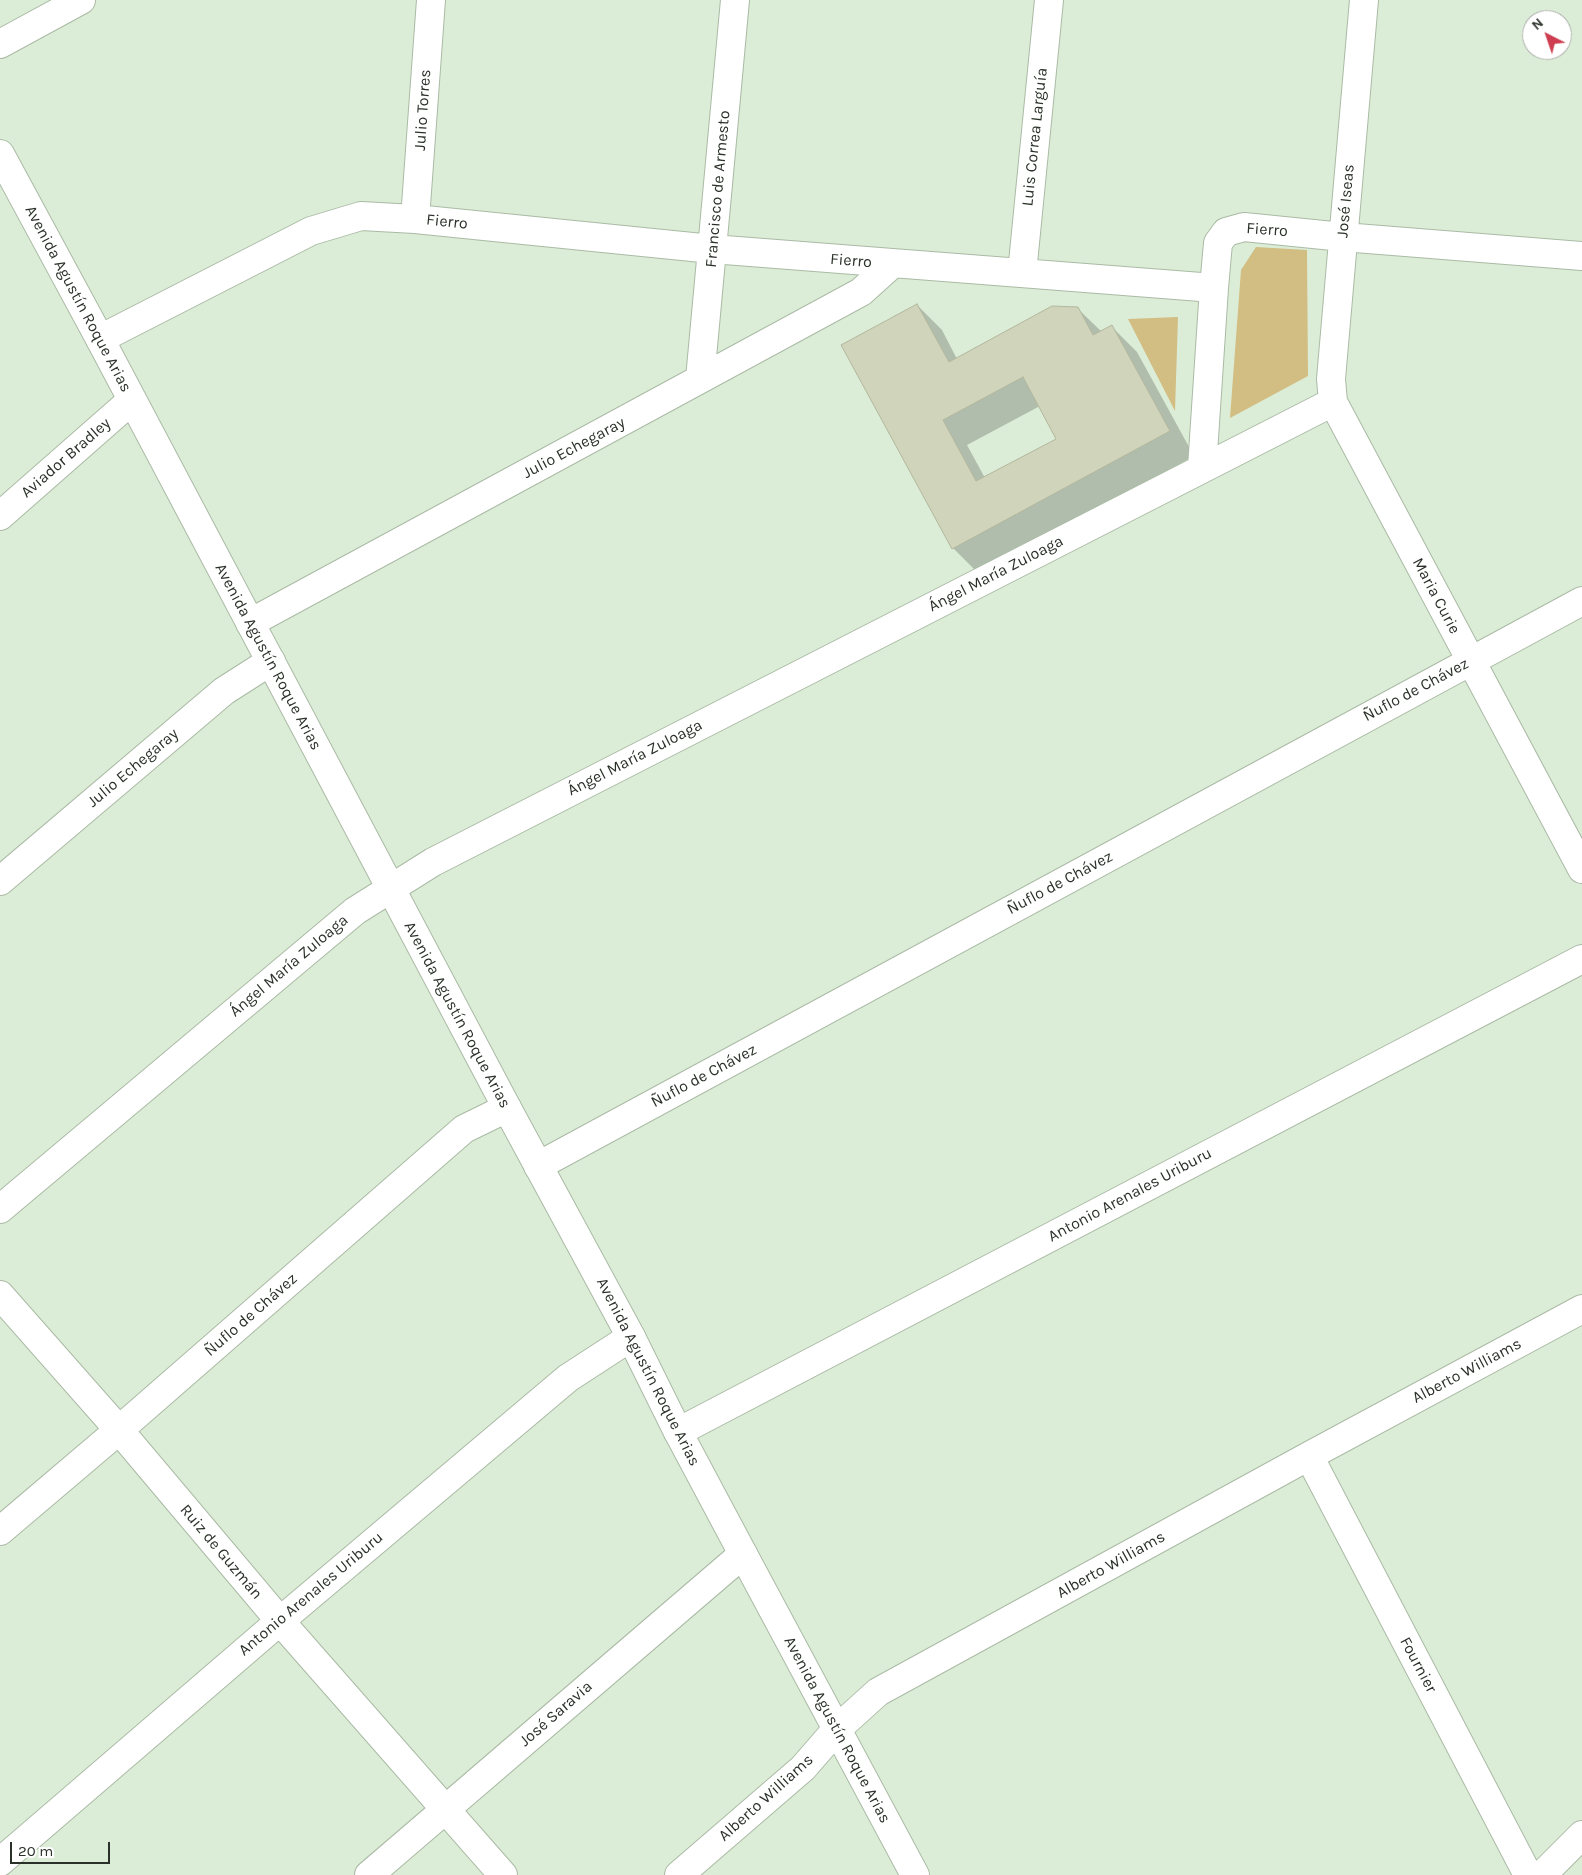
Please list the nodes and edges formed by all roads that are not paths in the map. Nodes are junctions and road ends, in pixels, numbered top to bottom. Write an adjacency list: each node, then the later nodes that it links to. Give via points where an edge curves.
1 (81, 0): 6 (street)
2 (431, 0): 8 (street, Julio Torres)
3 (736, 0): 10 (street, Francisco de Armesto)
4 (1049, 0): 13 (street, Luis Correa Larguía)
5 (1364, 0): 9 (street, José Iseas)
6 (0, 44)
7 (0, 156): 15 (street, Avenida Agustín Roque Arias)
8 (415, 219): 10 (street, Fierro); 15 (street, Fierro, via 361,216 311,231)
9 (1343, 237): 11 (street, Fierro); 14 (street, Fierro, via 1244,226 1226,232 1218,243); 18 (street, José Iseas, via 1331,379)
10 (712, 249): 12 (street, Fierro); 16 (street, Francisco de Armesto)
11 (1582, 256)
12 (892, 264): 13 (street, Fierro); 16 (street, Julio Echegaray, via 861,292)
13 (1022, 273): 14 (street, Fierro)
14 (1214, 288): 19 (street)
15 (100, 339): 17 (street, Avenida Agustín Roque Arias)
16 (700, 379): 22 (street, Julio Echegaray)
17 (132, 400): 20 (street, Aviador Bradley); 22 (street, Avenida Agustín Roque Arias)
18 (1333, 402): 19 (street, Ángel María Zuloaga); 24 (street, Maria Curie)
19 (1202, 468): 27 (street, Ángel María Zuloaga, via 442,857)
20 (0, 516)
21 (1582, 601): 24 (street, Ñuflo de Chávez)
22 (250, 623): 23 (street, Avenida Agustín Roque Arias)
23 (271, 661): 26 (street, Julio Echegaray, via 224,691); 27 (street, Avenida Agustín Roque Arias)
24 (1470, 661): 25 (street, Maria Curie); 30 (street, Ñuflo de Chávez)
25 (1582, 869)
26 (0, 881)
27 (391, 889): 29 (street, Avenida Agustín Roque Arias); 31 (street, Ángel María Zuloaga, via 355,911)
28 (1582, 959): 36 (street, Antonio Arenales Uriburu)
29 (507, 1108): 30 (street, Avenida Agustín Roque Arias); 35 (street, Ñuflo de Chávez, via 464,1129)
30 (538, 1166): 34 (street, Avenida Agustín Roque Arias)
31 (0, 1209)
32 (0, 1295): 35 (street, Ruiz de Guzmán)
33 (1582, 1309): 37 (street, Alberto Williams)
34 (631, 1337): 36 (street, Avenida Agustín Roque Arias); 40 (street, Antonio Arenales Uriburu, via 568,1378)
35 (118, 1430): 38 (street, Ñuflo de Chávez); 40 (street, Ruiz de Guzmán)
36 (678, 1432): 39 (street, Avenida Agustín Roque Arias)
37 (1309, 1456): 41 (street, Alberto Williams, via 878,1692); 49 (street, Fournier)
38 (0, 1531)
39 (743, 1554): 41 (street, Avenida Agustín Roque Arias); 42 (street, José Saravia)
40 (280, 1621): 42 (street, Ruiz de Guzmán); 44 (street, Antonio Arenales Uriburu)
41 (836, 1730): 47 (street, Alberto Williams, via 803,1768); 48 (street, Avenida Agustín Roque Arias)
42 (445, 1809): 45 (street, José Saravia); 46 (street, Ruiz de Guzmán)
43 (1582, 1834): 50 (street)
44 (0, 1862)
45 (369, 1875)
46 (503, 1875)
47 (679, 1875)
48 (915, 1875)
49 (1528, 1875)
50 (1542, 1875)

